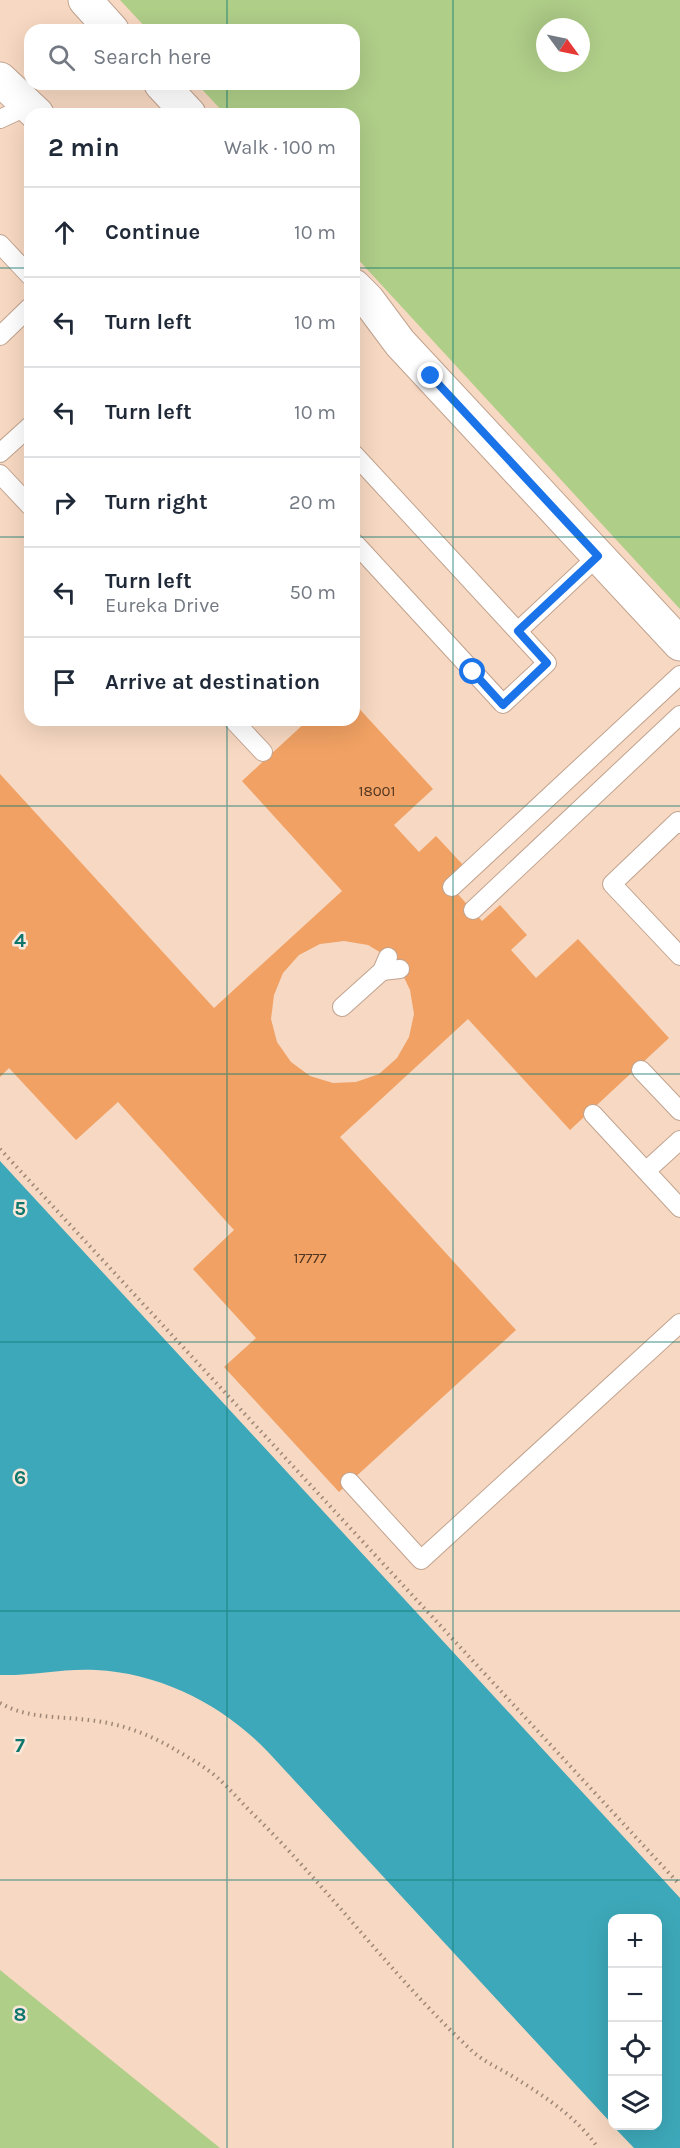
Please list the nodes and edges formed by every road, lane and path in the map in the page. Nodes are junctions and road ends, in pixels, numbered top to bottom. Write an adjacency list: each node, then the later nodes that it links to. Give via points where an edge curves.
1 (85, 0): 2 (street)
2 (107, 24)
3 (0, 79): 6 (street)
4 (167, 90): 5 (street)
5 (183, 108)
6 (22, 113)
7 (0, 244): 8 (lane)
8 (24, 270)
9 (360, 292): 13 (street)
10 (24, 313): 12 (lane)
11 (360, 324): 13 (street)
12 (0, 336)
13 (400, 343): 20 (street)
14 (24, 431): 15 (lane)
15 (0, 453)
16 (360, 460): 21 (lane)
17 (0, 474): 18 (lane)
18 (24, 500)
19 (360, 549): 21 (lane, via 503,705 547,663)
20 (598, 556): 21 (lane); 22 (street)
21 (518, 631)
22 (680, 644)
23 (680, 675): 28 (lane)
24 (680, 715): 29 (lane)
25 (239, 726): 26 (lane)
26 (264, 752)
27 (680, 824): 30 (lane, via 678,821 612,884)
28 (452, 887)
29 (472, 910)
30 (680, 956)
31 (390, 966): 32 (lane)
32 (342, 1007)
33 (641, 1070): 34 (lane)
34 (680, 1111)
35 (593, 1114): 38 (lane)
36 (680, 1140): 38 (lane)
37 (0, 1149): 43 (path)
38 (646, 1171): 39 (lane)
39 (680, 1208)
40 (680, 1323): 41 (lane, via 421,1560)
41 (350, 1482)
42 (0, 1703): 44 (path, via 30,1715 87,1719 134,1730 212,1773 306,1867 460,2039 483,2060 567,2114)
43 (680, 1885)
44 (598, 2148)

